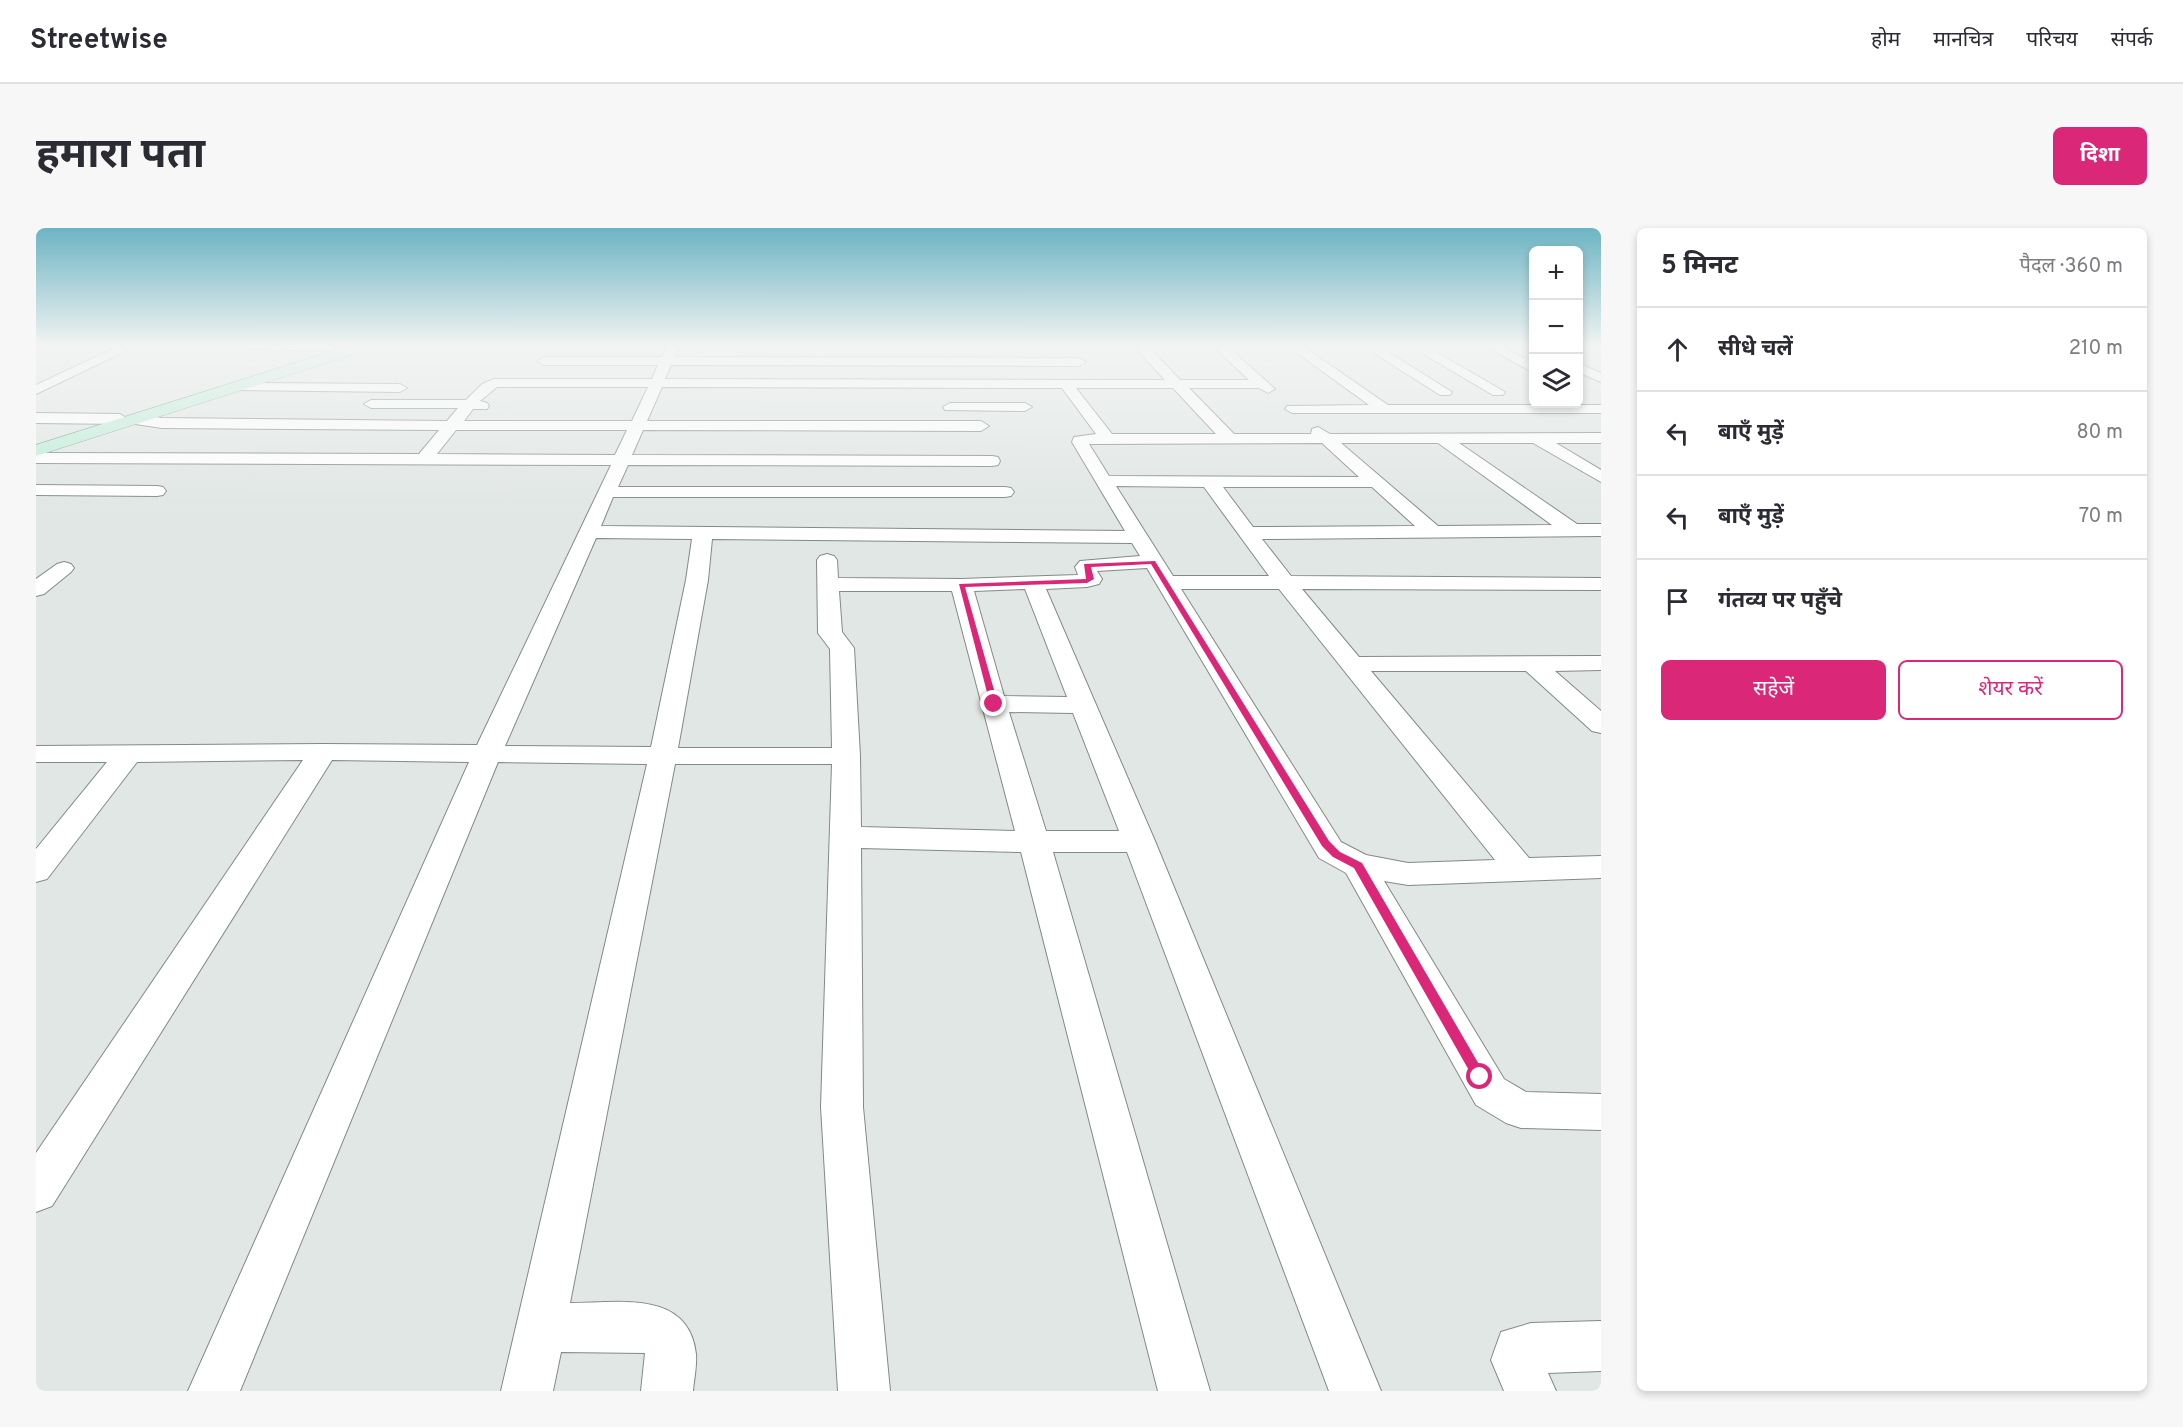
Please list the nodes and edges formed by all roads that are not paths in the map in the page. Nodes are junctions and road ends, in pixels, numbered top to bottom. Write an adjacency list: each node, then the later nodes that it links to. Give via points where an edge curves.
1 (188, 399): 24 (main road)
2 (199, 399): 9 (main road)
3 (476, 399): 12 (street)
4 (652, 399): 22 (street)
5 (1077, 399): 28 (street)
6 (1192, 399): 29 (street)
7 (1281, 399): 18 (street)
8 (1371, 399): 19 (street)
9 (194, 401): 10 (street); 24 (main road)
10 (229, 404)
11 (361, 404): 12 (street)
12 (471, 404): 13 (street); 26 (street)
13 (495, 407)
14 (934, 407): 15 (street)
15 (970, 407): 16 (street); 27 (street)
16 (1025, 407)
17 (625, 408): 22 (street)
18 (1292, 409): 19 (street); 30 (street)
19 (1385, 409): 20 (street)
20 (1601, 409)
21 (324, 411): 25 (street)
22 (648, 414): 26 (street); 35 (street); 40 (street)
23 (36, 418): 24 (street)
24 (127, 419): 25 (street); 34 (main road); 36 (main road)
25 (302, 424): 26 (street); 38 (street)
26 (453, 425): 39 (street)
27 (981, 426): 35 (street); 41 (street)
28 (1107, 438): 29 (street); 43 (street, via 1080,440)
29 (1229, 438): 30 (street)
30 (1325, 438): 31 (street); 45 (street)
31 (1441, 438): 32 (street); 50 (street)
32 (1536, 438): 33 (street); 42 (street)
33 (1601, 438)
34 (36, 444)
35 (759, 444): 40 (street); 41 (street)
36 (36, 451)
37 (36, 458): 38 (street)
38 (253, 459): 39 (street)
39 (423, 460): 40 (street)
40 (620, 461): 48 (street)
41 (992, 461): 49 (street)
42 (1601, 477)
43 (1103, 481): 44 (street); 57 (street)
44 (1210, 482): 45 (street); 55 (street)
45 (1377, 482): 52 (street)
46 (36, 490): 47 (street)
47 (157, 491)
48 (606, 492): 49 (street); 53 (street)
49 (1010, 503): 56 (street)
50 (1572, 530): 51 (street); 52 (street)
51 (1601, 530)
52 (1434, 531): 55 (street)
53 (588, 532): 54 (street); 75 (street)
54 (703, 533): 56 (street); 76 (street)
55 (1248, 533): 62 (street)
56 (1024, 536): 57 (street)
57 (1137, 537): 58 (street)
58 (1153, 562): 60 (street); 61 (street, via 1089,565 1085,567 1090,580)
59 (64, 568): 65 (street)
60 (1165, 582): 62 (street); 81 (street, via 1325,844)
61 (1033, 583): 64 (street); 70 (street)
62 (1285, 583): 63 (street); 68 (street)
63 (1601, 584)
64 (961, 585): 69 (street); 77 (street, via 828,572 830,633 842,648)
65 (36, 589)
66 (1532, 663): 67 (street); 68 (street); 71 (street)
67 (1601, 663)
68 (1352, 664): 83 (street)
69 (994, 704): 70 (street); 80 (street)
70 (1083, 705): 79 (street)
71 (1601, 725)
72 (323, 752): 74 (street); 75 (street); 86 (street)
73 (36, 754): 74 (street)
74 (128, 754): 84 (street)
75 (487, 754): 76 (street); 89 (street)
76 (663, 756): 77 (street); 87 (street)
77 (846, 756): 78 (street)
78 (844, 837): 80 (street); 92 (street, via 842,1107)
79 (1139, 841): 80 (street); 94 (street)
80 (1034, 842): 93 (street)
81 (1358, 865): 83 (street, via 1408,874); 85 (street, via 1490,1092 1521,1110)
82 (1601, 867): 83 (street)
83 (1520, 869)
84 (36, 871)
85 (1601, 1112)
86 (36, 1191)
87 (541, 1327): 90 (street); 91 (street, via 658,1331 666,1338 670,1351)
88 (1601, 1346): 95 (street, via 1519,1350 1516,1360)
89 (214, 1391)
90 (527, 1391)
91 (667, 1391)
92 (864, 1391)
93 (1184, 1391)
94 (1355, 1391)
95 (1530, 1391)

